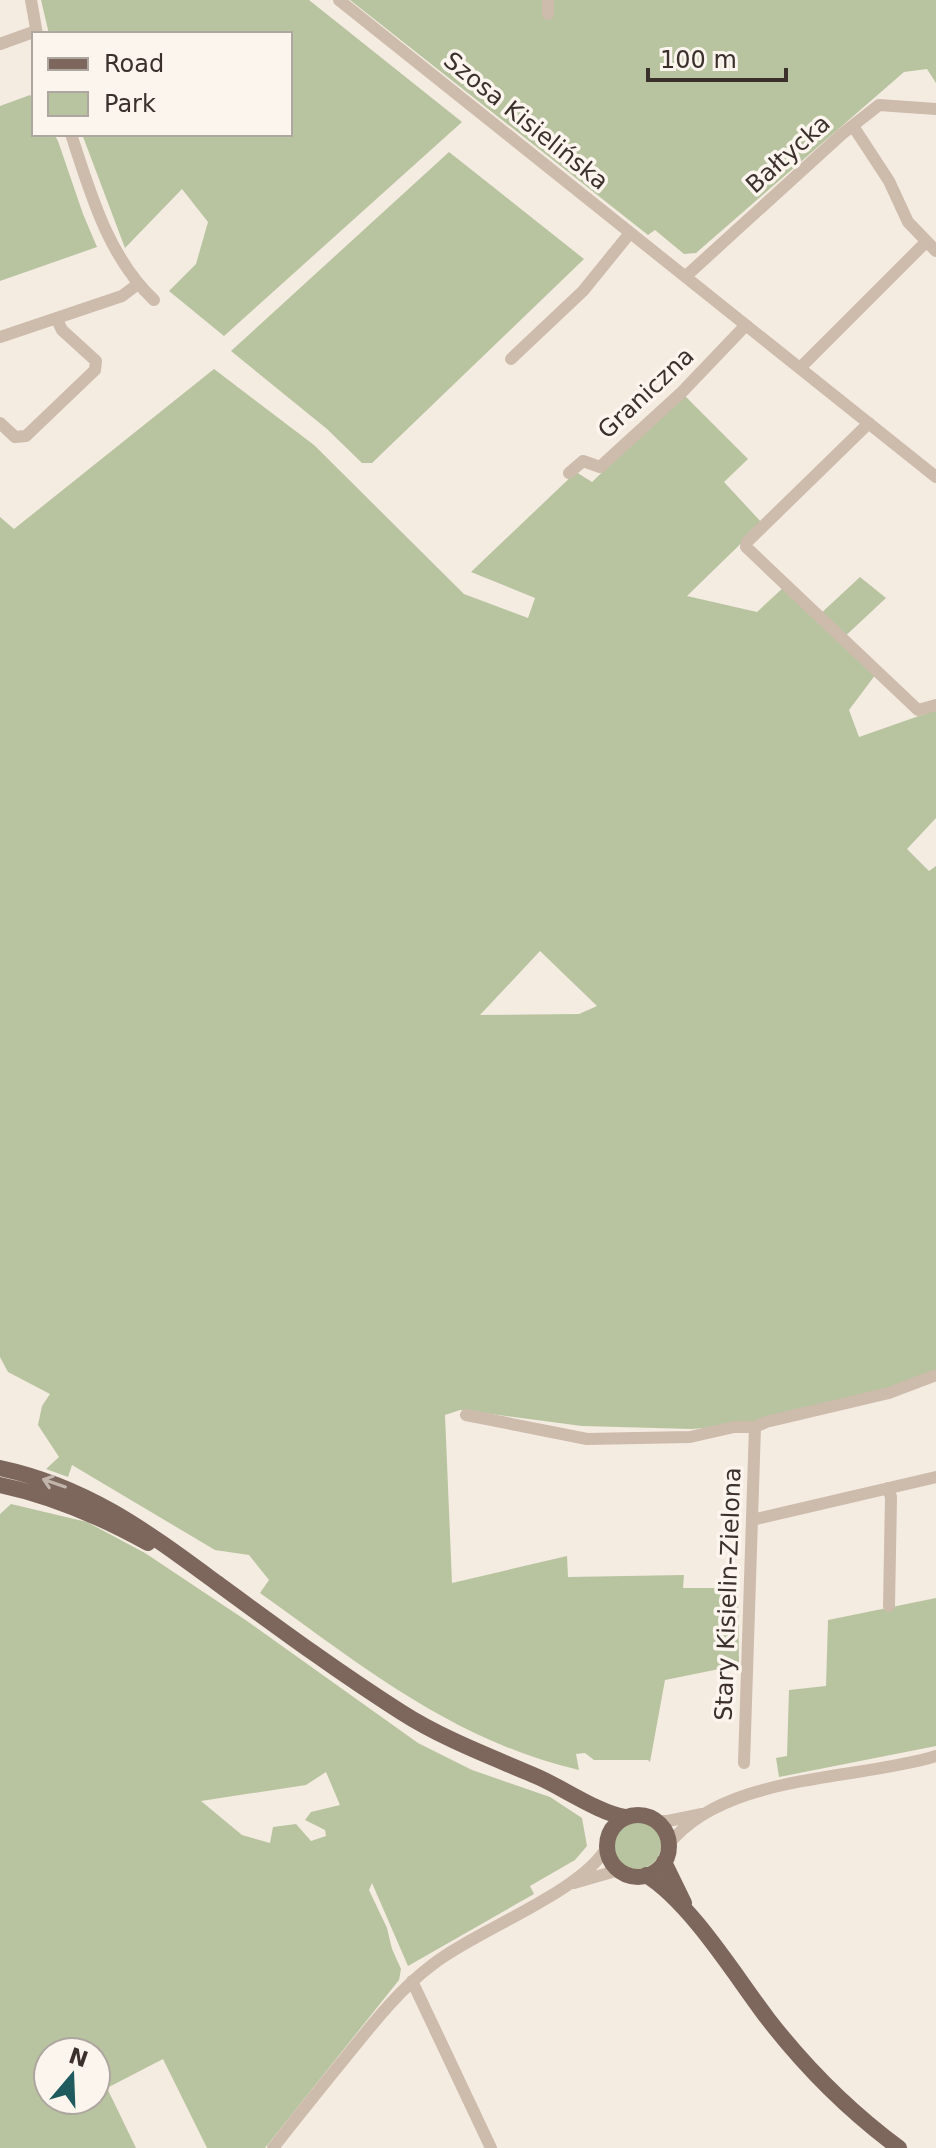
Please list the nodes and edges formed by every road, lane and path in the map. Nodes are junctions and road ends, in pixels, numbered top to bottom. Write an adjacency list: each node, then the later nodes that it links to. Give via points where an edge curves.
1 (31, 0): 5 (street)
2 (339, 0): 11 (street, Szosa Kisielińska)
3 (548, 0): 4 (street)
4 (548, 14)
5 (36, 32)
6 (32, 34): 7 (street)
7 (0, 44)
8 (936, 109): 9 (street, Bałtycka, via 879,105)
9 (853, 126): 12 (street, via 908,222); 13 (street, Bałtycka)
10 (72, 136): 14 (street, via 115,249)
11 (630, 233): 13 (street, Szosa Kisielińska); 19 (street, via 583,291)
12 (931, 246): 20 (street)
13 (686, 276): 17 (street, Szosa Kisielińska)
14 (138, 284): 15 (street); 16 (street, via 122,296)
15 (154, 300)
16 (56, 318): 18 (street); 21 (street, via 96,361 95,370 26,436 15,437)
17 (746, 325): 20 (street, Szosa Kisielińska); 23 (street, Graniczna, via 600,467 583,461)
18 (0, 337)
19 (511, 359)
20 (800, 368): 22 (street, Szosa Kisielińska)
21 (0, 423)
22 (869, 423): 24 (street, Szosa Kisielińska); 25 (street, via 746,547 918,710)
23 (569, 473)
24 (936, 477)
25 (936, 705)
26 (936, 1375): 28 (street, via 889,1393)
27 (466, 1415): 28 (street, via 587,1439 690,1437)
28 (755, 1427): 33 (street, Stary Kisielin-Zielona)
29 (0, 1468): 34 (main road, one-way to 29, via 106,1506)
30 (936, 1477): 32 (street)
31 (0, 1485): 34 (main road, via 93,1515)
32 (888, 1488): 33 (street); 35 (street)
33 (752, 1520): 37 (street, Stary Kisielin-Zielona)
34 (216, 1582): 38 (main road, via 404,1714)
35 (889, 1606)
36 (936, 1756): 39 (street, via 784,1786)
37 (744, 1763)
38 (580, 1798): 40 (main road); 42 (main road)
39 (709, 1812): 41 (street); 43 (street)
40 (625, 1817): 41 (main road, via 642,1815); 42 (main road, via 614,1825)
41 (655, 1821): 43 (main road)
42 (608, 1840): 45 (main road, via 611,1861); 47 (street, via 598,1860)
43 (668, 1845): 44 (main road)
44 (664, 1862): 46 (main road); 48 (main road)
45 (619, 1870): 46 (main road); 47 (street)
46 (646, 1875): 48 (main road)
47 (567, 1885): 49 (street, via 435,1962)
48 (692, 1919): 52 (main road, via 789,2046 840,2101)
49 (412, 1981): 50 (street); 51 (street)
50 (273, 2148)
51 (491, 2148)
52 (899, 2148)

